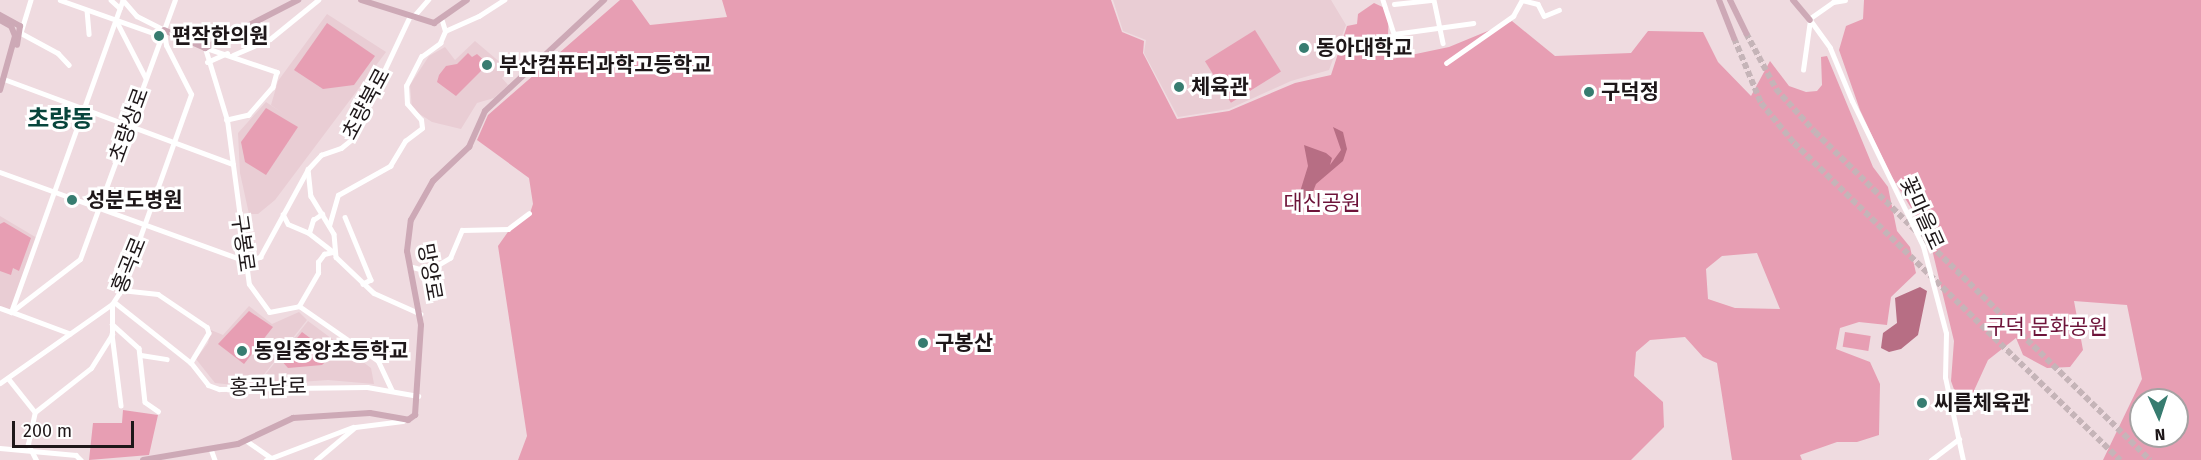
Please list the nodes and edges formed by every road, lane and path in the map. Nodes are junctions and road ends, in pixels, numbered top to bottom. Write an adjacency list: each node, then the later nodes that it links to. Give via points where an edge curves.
1 (31, 0): 34 (street)
2 (60, 0): 24 (street)
3 (111, 0): 22 (street)
4 (123, 0): 22 (street); 35 (street, via 137,16)
5 (175, 0): 35 (street, 초량상로)
6 (297, 0): 41 (main road)
7 (318, 0): 43 (street, via 270,39)
8 (361, 0): 23 (main road)
9 (390, 0): 23 (street)
10 (428, 0): 27 (street, 초량북로)
11 (467, 0): 30 (main road)
12 (504, 0): 33 (street)
13 (604, 0): 70 (main road, 망양로, via 485,111 468,147 433,181 408,226)
14 (1383, 0): 21 (street)
15 (1434, 0): 21 (street); 32 (street)
16 (1521, 0): 25 (street, via 1538,4 1544,16); 46 (street, via 1513,16)
17 (1719, 0): 39 (main road)
18 (1730, 0): 36 (main road)
19 (1793, 0): 29 (main road, 꽃마을로)
20 (1845, 0): 29 (street, via 1833,2)
21 (1392, 4): 38 (street)
22 (120, 8): 28 (street)
23 (386, 8): 27 (main road)
24 (87, 10): 28 (street); 37 (street)
25 (1559, 10)
26 (1, 15): 34 (main road, via 17,22); 44 (main road, via 15,36)
27 (412, 17): 30 (main road); 57 (street, 초량북로, via 352,138 321,155)
28 (116, 20): 35 (street); 49 (street); 52 (street)
29 (1810, 20): 48 (street); 93 (street, 꽃마을로, via 1830,48 1923,246 1946,333 1945,377)
30 (442, 21): 33 (street)
31 (1473, 23): 32 (street)
32 (1440, 27): 38 (street); 40 (street)
33 (445, 31): 66 (street, via 440,43 424,53 408,80 407,104 421,120 422,128 405,141 390,166 338,195)
34 (21, 33): 44 (main road); 47 (street, via 58,53)
35 (163, 33): 41 (main road); 49 (street, 초량상로); 55 (street, 홍곡로, via 191,94)
36 (1746, 33)
37 (89, 34)
38 (1394, 34): 42 (street)
39 (1734, 38)
40 (1443, 43)
41 (205, 48): 43 (street); 45 (street, 구봉로)
42 (1396, 52)
43 (230, 54): 45 (street); 53 (street, via 277,72 273,87 249,115)
44 (10, 59): 50 (main road)
45 (207, 63): 53 (street, 구봉로)
46 (1446, 63)
47 (69, 65)
48 (1803, 70)
49 (146, 78): 54 (street, 초량상로)
50 (4, 79): 51 (main road); 52 (street)
51 (0, 90)
52 (83, 110): 54 (street); 59 (street)
53 (227, 120): 56 (street, 구봉로)
54 (129, 125): 55 (street); 60 (street, 초량상로)
55 (176, 142): 56 (street); 65 (street, 홍곡로)
56 (232, 164): 69 (street, 구봉로)
57 (308, 169): 62 (street, 초량북로); 63 (street, via 311,196)
58 (0, 172): 59 (street)
59 (54, 192): 60 (street); 76 (street)
60 (99, 209): 65 (street); 76 (street, 초량상로, via 80,259)
61 (529, 213): 70 (street, via 508,230 462,230 450,258 428,271)
62 (284, 214): 67 (street, via 288,224); 69 (street, 초량북로, via 264,252)
63 (322, 214): 66 (street); 67 (street, via 313,220)
64 (345, 217): 71 (street, via 364,253 371,280)
65 (145, 226): 69 (street); 72 (street, 홍곡로)
66 (329, 226): 68 (street, via 334,234)
67 (309, 233): 68 (street)
68 (333, 252): 71 (street); 74 (street, via 324,254 318,262 318,273)
69 (246, 261): 74 (street, 구봉로, via 249,284 269,312)
70 (409, 266): 77 (main road, 망양로)
71 (363, 284): 77 (street, via 383,298)
72 (121, 290): 73 (street, 홍곡로); 83 (street, via 154,292 207,327 208,333)
73 (113, 303): 78 (street); 79 (street, 홍곡로); 83 (street, 홍곡남로)
74 (299, 306): 86 (street, via 378,361)
75 (0, 308): 76 (street)
76 (11, 312): 79 (street)
77 (421, 314): 87 (main road, 망양로)
78 (112, 324): 80 (street); 81 (street, via 138,346)
79 (70, 334): 84 (street, 홍곡로)
80 (112, 334): 88 (street); 90 (street, via 91,368)
81 (141, 355): 82 (street); 89 (street, via 145,402)
82 (167, 359)
83 (191, 363): 86 (street, 홍곡남로, via 208,385 219,389 327,386)
84 (8, 378): 85 (street, 홍곡로); 90 (street)
85 (0, 383)
86 (392, 391): 87 (street, 홍곡남로)
87 (418, 396): 91 (main road, 망양로, via 417,413)
88 (121, 405)
89 (158, 411)
90 (35, 412): 97 (street, via 27,434)
91 (408, 420): 92 (street); 94 (main road, via 370,414 293,418 278,422)
92 (355, 427): 99 (street); 104 (street)
93 (1959, 439): 105 (street); 106 (street, 꽃마을로)
94 (247, 441): 96 (main road); 99 (street)
95 (0, 448): 97 (street)
96 (211, 449): 98 (main road); 103 (street)
97 (32, 451): 100 (street); 101 (street, via 76,455)
98 (173, 458): 102 (main road)
99 (270, 459)
100 (36, 460)
101 (81, 460)
102 (143, 460)
103 (216, 460)
104 (316, 460)
105 (1931, 460)
106 (1963, 460)

